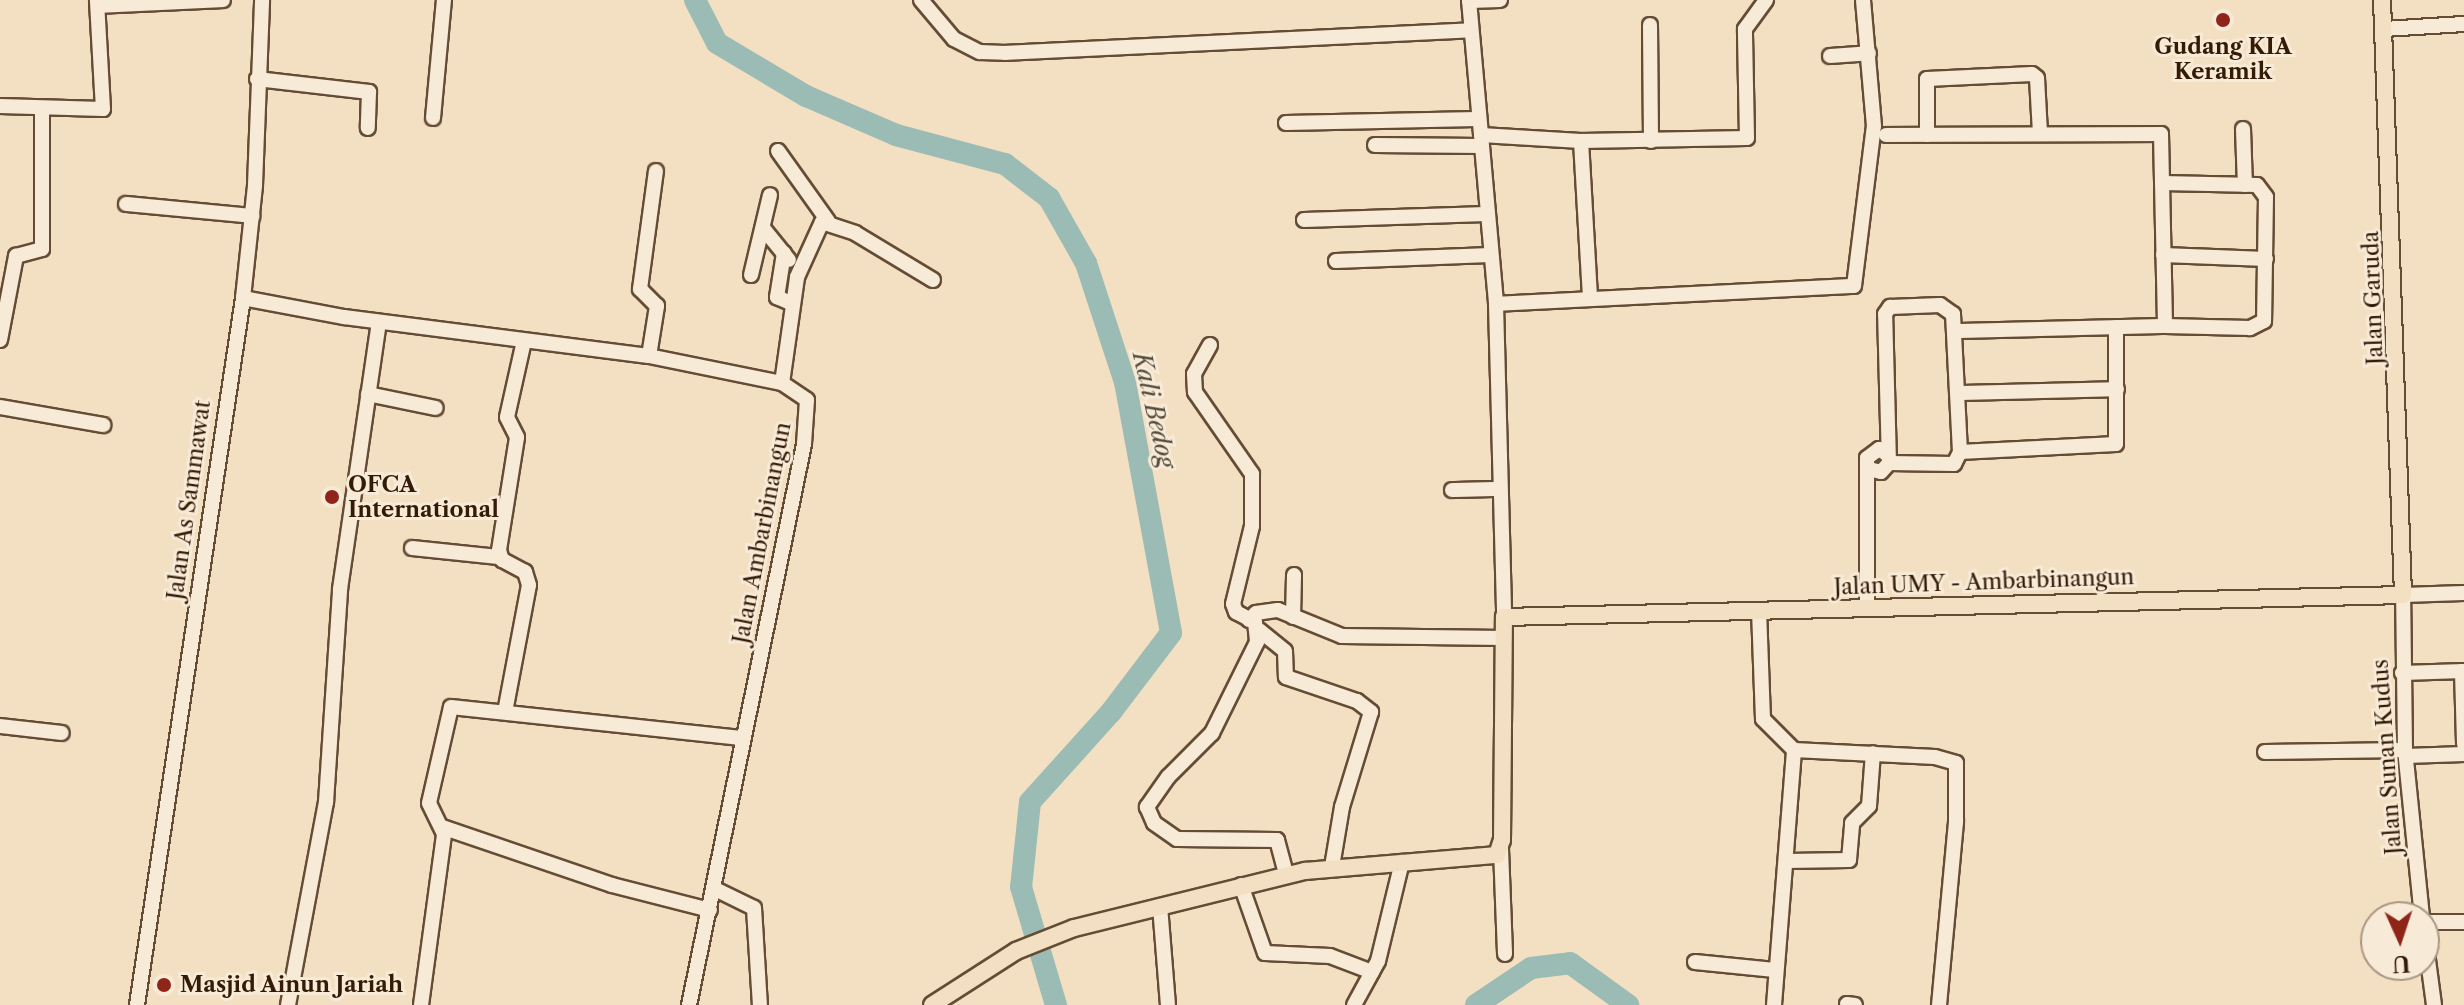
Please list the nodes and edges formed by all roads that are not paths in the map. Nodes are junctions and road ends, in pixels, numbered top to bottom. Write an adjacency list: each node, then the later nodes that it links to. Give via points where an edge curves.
1 (223, 0): 10 (street)
2 (262, 0): 17 (street, Jalan As Sammawat)
3 (444, 0): 20 (street)
4 (921, 0): 14 (street, via 954,39 980,52)
5 (1500, 0): 9 (street)
6 (1766, 0): 30 (street, via 1745,29 1747,138)
7 (1863, 0): 15 (street)
8 (2382, 0): 13 (main road, Jalan Garuda)
9 (1469, 1): 14 (street)
10 (98, 3): 19 (street, via 103,109)
11 (2464, 24): 13 (street)
12 (1650, 25): 30 (street)
13 (2384, 29): 78 (main road, Jalan Garuda)
14 (1469, 30): 21 (street)
15 (1869, 53): 16 (street); 52 (street, via 1874,126 1854,286)
16 (1830, 56)
17 (257, 79): 23 (street, via 369,92); 39 (street, Jalan As Sammawat)
18 (0, 106): 19 (street)
19 (42, 108): 59 (street, via 42,249 16,256)
20 (433, 118)
21 (1477, 119): 22 (street); 28 (street)
22 (1286, 123)
23 (368, 128)
24 (2243, 129): 35 (street)
25 (2040, 133): 27 (street); 27 (street, via 2037,78 2032,74 1927,79); 34 (street, via 2157,131 2162,138)
26 (1886, 135): 27 (street)
27 (1927, 135)
28 (1481, 140): 29 (street); 31 (street); 38 (street)
29 (1581, 141): 30 (street); 52 (street)
30 (1651, 141)
31 (1375, 145)
32 (778, 151): 41 (street)
33 (656, 171): 62 (street, via 640,289 657,306)
34 (2162, 183): 35 (street); 45 (street)
35 (2245, 185): 46 (street, via 2266,191)
36 (770, 195): 42 (street)
37 (126, 204): 39 (street)
38 (1486, 214): 40 (street); 44 (street)
39 (252, 216): 51 (street, Jalan As Sammawat)
40 (1304, 220)
41 (828, 221): 48 (street, via 819,227); 50 (street)
42 (763, 228): 43 (street); 49 (street)
43 (784, 253): 48 (street); 53 (street, via 777,297)
44 (1490, 255): 47 (street); 54 (street)
45 (2163, 255): 46 (street); 56 (street)
46 (2266, 259): 56 (street, via 2266,313 2259,327)
47 (1336, 261)
48 (799, 272): 53 (street)
49 (751, 275)
50 (933, 280)
51 (243, 298): 55 (street); 116 (street, Jalan As Sammawat)
52 (1590, 299): 54 (street)
53 (793, 304): 63 (street)
54 (1496, 304): 72 (street)
55 (379, 322): 60 (street); 66 (street)
56 (2165, 326): 57 (street)
57 (2116, 327): 58 (street); 64 (street)
58 (1956, 331): 65 (street); 71 (street, via 1950,308 1895,306 1885,311)
59 (0, 340)
60 (524, 341): 62 (street); 75 (street, via 507,417 517,437)
61 (1210, 345): 83 (street, via 1194,374 1195,392 1245,458 1256,493 1233,604)
62 (649, 356): 63 (street)
63 (782, 383): 90 (street, Jalan Ambarbinangun, via 802,392 810,406)
64 (2117, 389): 65 (street); 70 (street, via 2116,444)
65 (1958, 393): 70 (street)
66 (368, 394): 68 (street); 117 (street, via 339,600 326,802)
67 (0, 407): 69 (street)
68 (436, 408)
69 (101, 425)
70 (1960, 452): 71 (street, via 1954,464)
71 (1889, 459): 79 (street, via 1881,472 1869,469 1863,485)
72 (1497, 489): 73 (street); 82 (street)
73 (1452, 490)
74 (412, 548): 75 (street)
75 (499, 557): 87 (street, via 525,572 529,585)
76 (1294, 575): 81 (street)
77 (2464, 593): 78 (street, Jalan UMY - Ambarbinangun)
78 (2403, 595): 79 (main road, Jalan UMY - Ambarbinangun); 86 (street, Jalan Sunan Kudus)
79 (1867, 607): 80 (main road, Jalan UMY - Ambarbinangun)
80 (1759, 610): 82 (main road, Jalan UMY - Ambarbinangun); 92 (street, via 1763,719)
81 (1293, 617): 83 (street, via 1266,610); 84 (street, via 1342,636)
82 (1504, 617): 84 (main road)
83 (1254, 625): 101 (street, via 1285,651 1286,677 1357,701 1371,712 1342,807); 102 (street, via 1212,733 1168,777 1147,807 1148,817 1177,839 1277,840)
84 (1504, 638): 98 (main road)
85 (2463, 671): 86 (street); 91 (street)
86 (2402, 673): 95 (street, Jalan Sunan Kudus)
87 (505, 712): 90 (street, via 538,720); 97 (street, via 449,710 429,803)
88 (0, 726): 89 (street)
89 (62, 733)
90 (743, 738): 104 (street, Jalan Ambarbinangun)
91 (2464, 744)
92 (1794, 750): 94 (street); 99 (street)
93 (2265, 752): 95 (street)
94 (1873, 753): 99 (street, via 1869,806 1852,823 1849,860); 126 (street, via 1944,757 1958,769)
95 (2405, 753): 96 (street); 105 (street, Jalan Sunan Kudus)
96 (2464, 754)
97 (442, 827): 107 (street, via 612,885); 118 (street)
98 (1501, 849): 100 (main road, via 1488,858); 110 (street)
99 (1787, 861): 112 (street)
100 (1402, 862): 101 (main road); 113 (street)
101 (1332, 867): 102 (main road)
102 (1286, 874): 103 (main road)
103 (1241, 885): 106 (main road); 113 (street, via 1265,953 1330,956)
104 (715, 889): 107 (street, Jalan Ambarbinangun); 120 (street, via 754,908)
105 (2421, 901)
106 (1160, 906): 121 (main road, via 1058,932 1016,951); 122 (street)
107 (710, 910): 119 (street, Jalan Ambarbinangun)
108 (2440, 921): 109 (street)
109 (2464, 922)
110 (1505, 954)
111 (1695, 962): 112 (street)
112 (1775, 970): 124 (street)
113 (1372, 972): 123 (street)
114 (2431, 981): 127 (street)
115 (1847, 1004): 125 (street)
116 (137, 1005)
117 (288, 1005)
118 (421, 1005)
119 (689, 1005)
120 (760, 1005)
121 (932, 1005)
122 (1168, 1005)
123 (1354, 1005)
124 (1774, 1005)
125 (1855, 1005)
126 (1939, 1005)
127 (2434, 1005)

